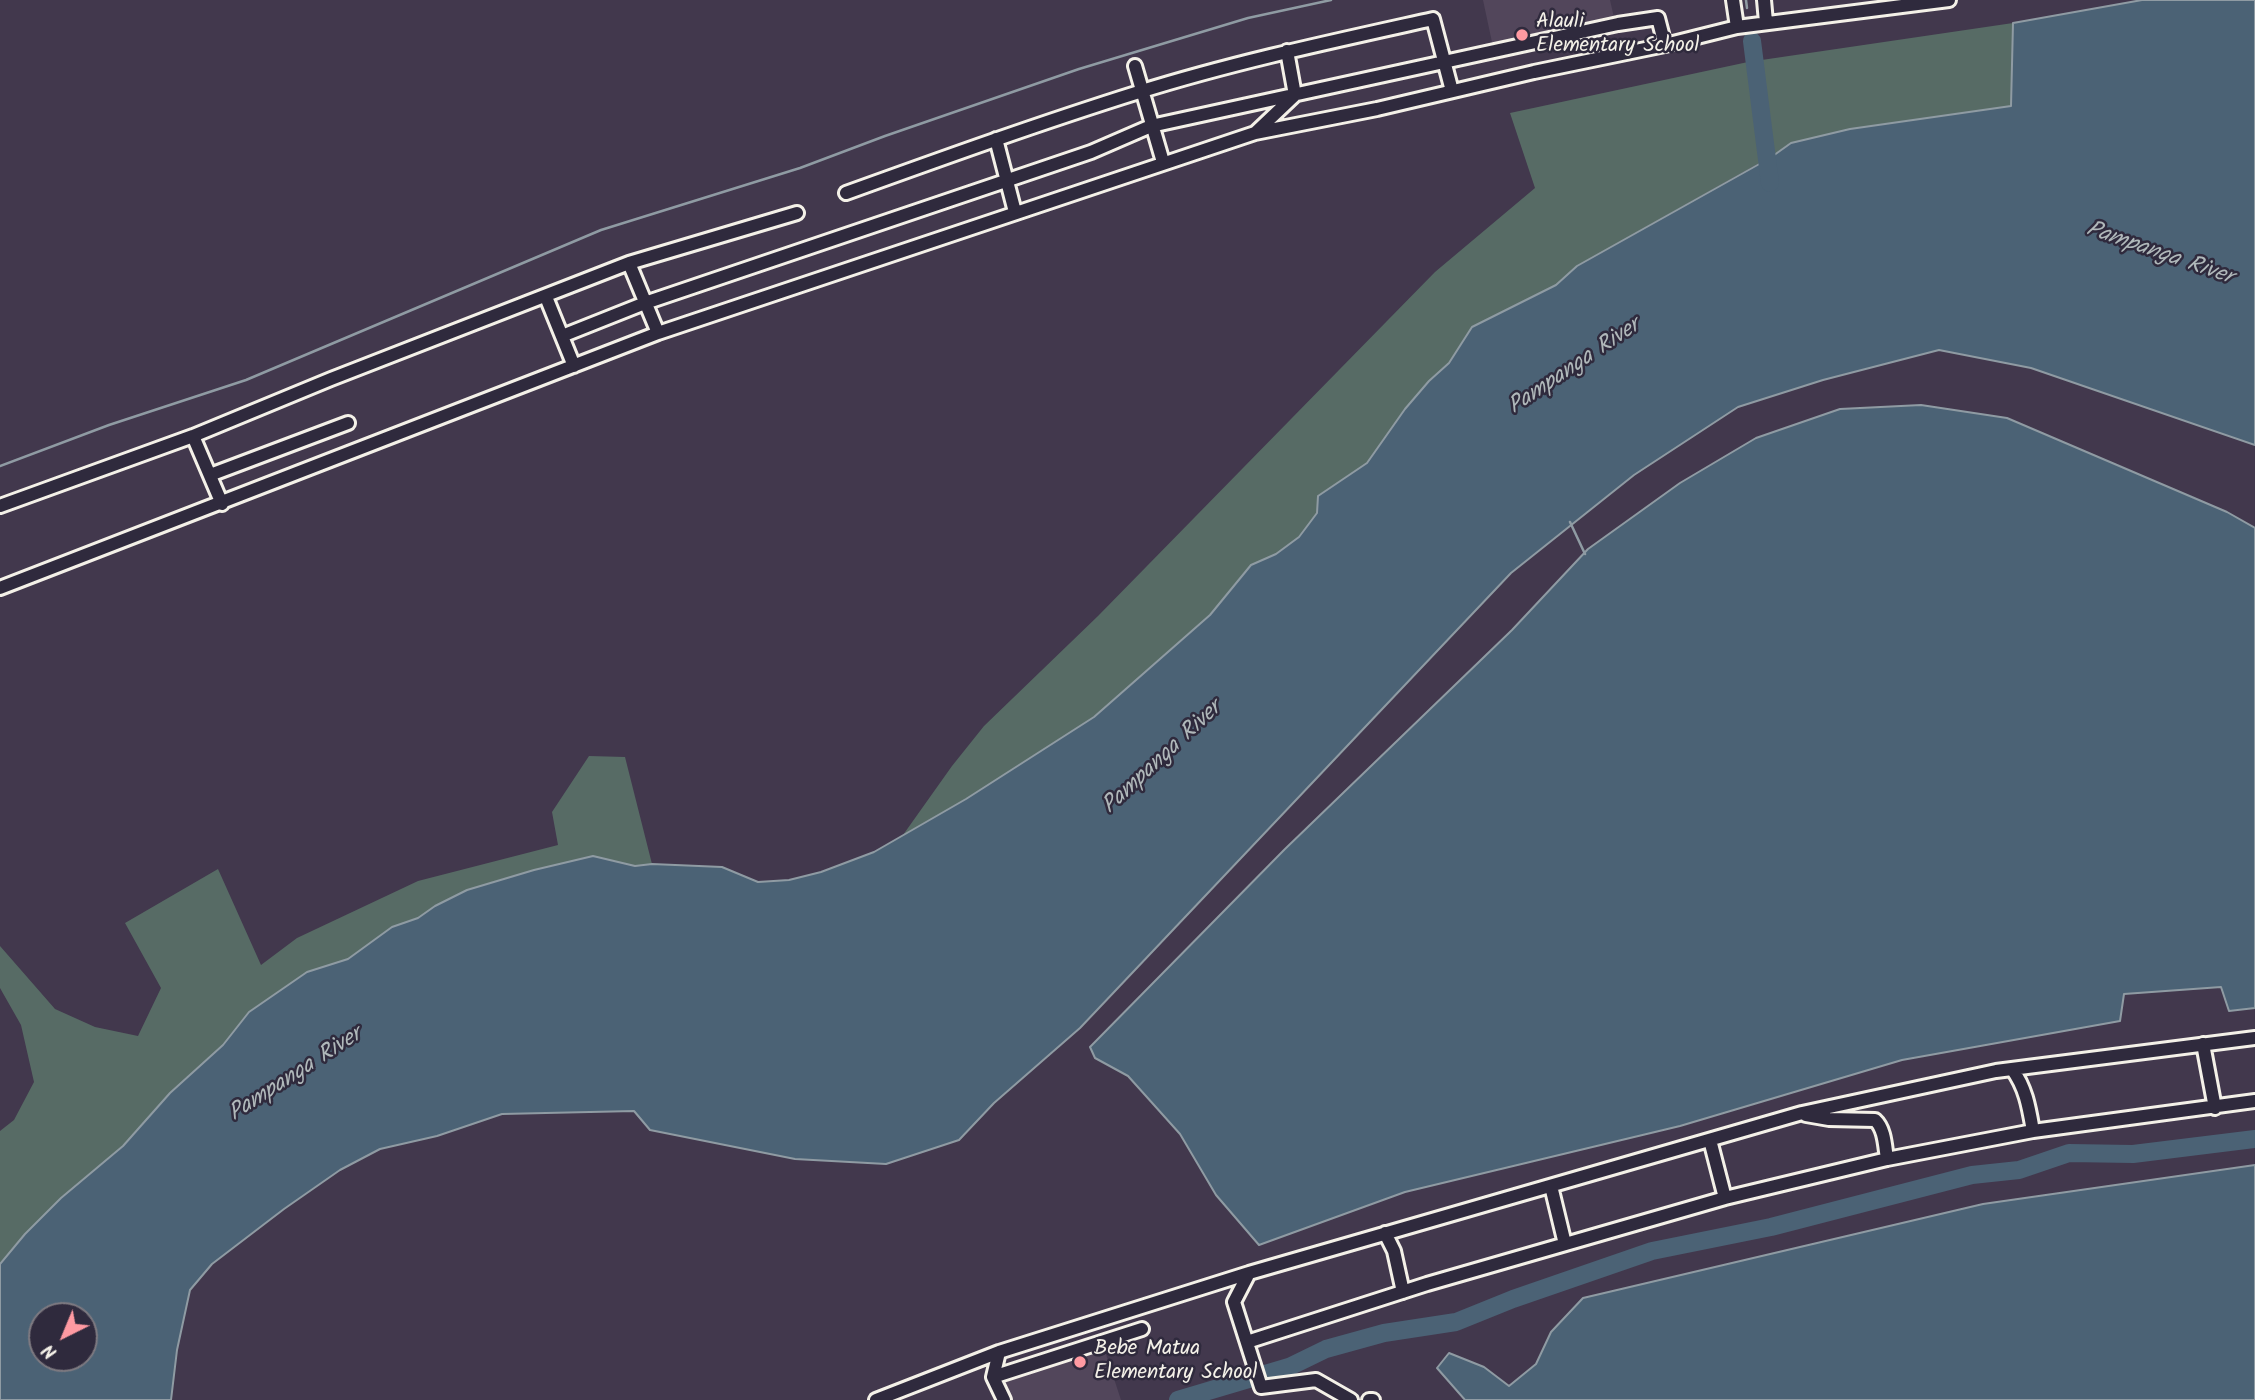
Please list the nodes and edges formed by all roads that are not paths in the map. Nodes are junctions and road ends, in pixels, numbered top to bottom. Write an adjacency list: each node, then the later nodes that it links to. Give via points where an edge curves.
1 (1733, 0): 5 (street)
2 (1764, 0): 4 (street)
3 (1949, 0): 4 (street)
4 (1766, 22): 5 (street)
5 (1737, 27): 6 (street)
6 (1665, 45): 8 (street, via 1658,18); 10 (street)
7 (1287, 51): 8 (street, via 1433,19); 11 (street); 12 (street)
8 (1445, 64): 10 (street); 12 (street)
9 (1135, 66): 11 (street)
10 (1452, 91): 14 (street)
11 (1141, 92): 13 (street); 15 (street)
12 (1295, 95): 13 (street); 14 (street)
13 (1151, 126): 16 (street); 17 (street)
14 (1255, 133): 16 (street)
15 (996, 139): 17 (street); 18 (street)
16 (1163, 162): 19 (street)
17 (1006, 180): 19 (street); 23 (street)
18 (846, 193)
19 (1015, 212): 24 (street)
20 (797, 213): 21 (street)
21 (629, 263): 22 (street); 23 (street)
22 (546, 297): 25 (street); 28 (street)
23 (645, 303): 24 (street); 25 (street)
24 (658, 333): 26 (street)
25 (562, 337): 26 (street)
26 (574, 366): 30 (street)
27 (348, 423): 29 (street)
28 (193, 436): 29 (street); 31 (street)
29 (210, 475): 30 (street)
30 (222, 504): 32 (street)
31 (0, 506)
32 (0, 588)
33 (2255, 1038): 34 (street)
34 (2203, 1044): 35 (street); 37 (street)
35 (2012, 1069): 38 (street); 39 (street, via 2022,1082)
36 (2255, 1101): 37 (street)
37 (2216, 1108): 39 (street)
38 (1802, 1113): 40 (street); 41 (street, via 1875,1121)
39 (2033, 1131): 41 (street)
40 (1710, 1140): 42 (street); 43 (street)
41 (1887, 1159): 43 (street)
42 (1551, 1186): 44 (street); 45 (street)
43 (1725, 1198): 45 (street)
44 (1385, 1233): 46 (street); 47 (street)
45 (1565, 1244): 47 (street)
46 (1249, 1273): 49 (street, via 1234,1301); 50 (street)
47 (1403, 1292): 49 (street)
48 (1142, 1329): 51 (street)
49 (1247, 1342): 54 (street, via 1261,1387 1315,1380)
50 (999, 1352): 51 (street); 52 (street)
51 (993, 1377): 53 (street)
52 (876, 1400)
53 (1004, 1400)
54 (1351, 1400)

